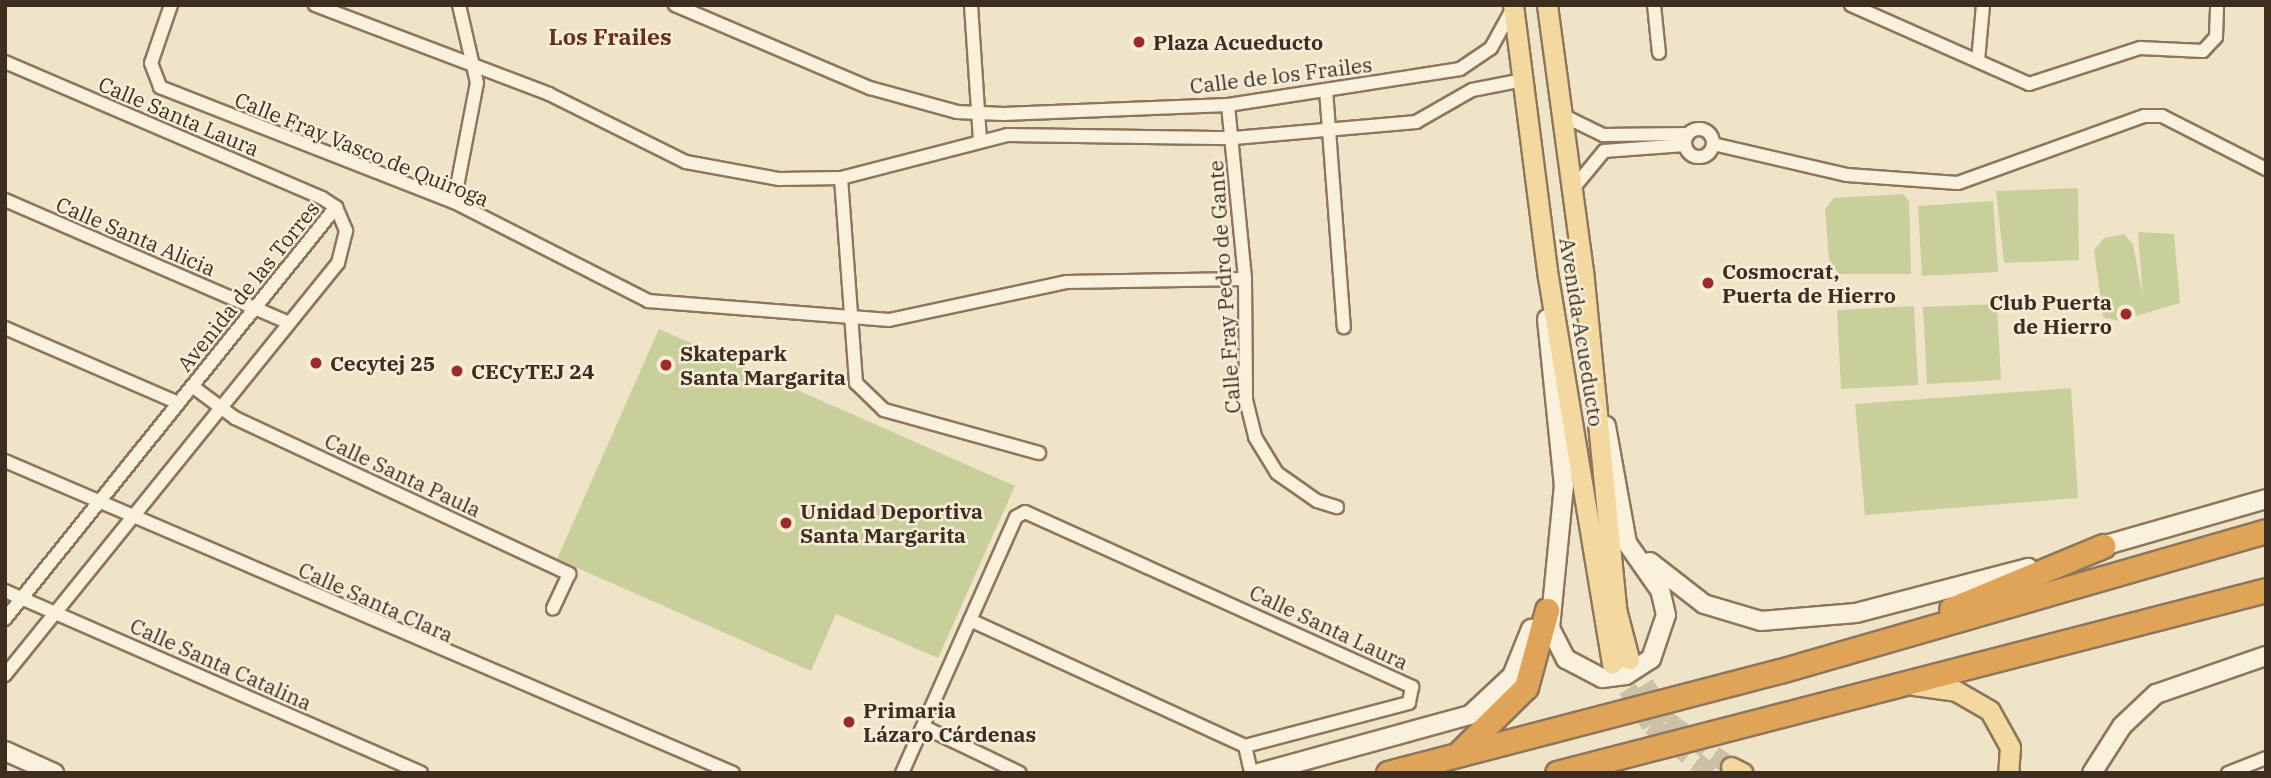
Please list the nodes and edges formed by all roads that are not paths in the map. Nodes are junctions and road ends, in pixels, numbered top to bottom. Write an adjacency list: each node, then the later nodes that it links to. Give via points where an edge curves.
1 (171, 5): 32 (street, Calle Fray Vasco de Quiroga, via 150,63 160,87)
2 (315, 5): 15 (street)
3 (459, 5): 15 (street)
4 (675, 5): 19 (street, Calle de los Frailes, via 870,88)
5 (971, 5): 19 (street)
6 (1547, 5): 20 (main road, Avenida Acueducto)
7 (1654, 5): 12 (street)
8 (1852, 5): 13 (street)
9 (1983, 5): 13 (street)
10 (2217, 5): 13 (street, via 2216,37 2203,51 2140,48 2029,84)
11 (1513, 6): 16 (main road, Avenida Acueducto); 17 (street, Calle de los Frailes, via 1491,48 1460,69)
12 (1659, 53)
13 (1978, 61)
14 (5, 62): 33 (street, Calle Santa Laura)
15 (472, 64): 29 (street, via 550,94 685,162 779,179); 32 (street, via 477,83)
16 (1523, 80): 21 (street, via 1472,90 1416,122); 34 (main road, Avenida Acueducto)
17 (1326, 90): 18 (street, Calle de los Frailes); 21 (street)
18 (1228, 105): 19 (street, Calle de los Frailes); 23 (street, Calle Fray Pedro de Gante)
19 (980, 113): 24 (street)
20 (1562, 116): 22 (street); 30 (main road, Avenida Acueducto)
21 (1333, 129): 23 (street); 39 (street)
22 (1603, 135): 25 (street); 27 (street)
23 (1234, 138): 24 (street); 35 (street, Calle Fray Pedro de Gante)
24 (980, 139): 29 (street)
25 (1687, 140): 26 (street, via 1703,129); 26 (street, via 1700,157); 27 (street)
26 (1713, 145): 28 (street, via 1847,175 1958,183 2144,116 2162,116)
27 (1604, 151): 30 (street)
28 (2266, 169)
29 (841, 178): 37 (street)
30 (1572, 190): 41 (main road, Avenida Acueducto)
31 (5, 200): 36 (street, Calle Santa Alicia)
32 (454, 202): 37 (street, Calle Fray Vasco de Quiroga, via 648,301)
33 (336, 207): 36 (street, Avenida de las Torres); 38 (street, Avenida de las Torres, via 345,249)
34 (1548, 277): 41 (main road, Avenida Acueducto, via 1620,661); 53 (main road, via 1546,317 1563,457)
35 (1245, 279): 37 (street, Calle Fray Vasco de Quiroga, via 1066,282 889,320); 50 (street, Calle Fray Pedro de Gante, via 1246,400 1263,457 1317,501)
36 (255, 308): 38 (street, Calle Santa Alicia); 42 (street, Avenida de las Torres)
37 (847, 316): 45 (street, via 856,383 868,400 884,410)
38 (289, 323): 44 (street, Avenida de las Torres)
39 (1344, 327)
40 (5, 328): 43 (street)
41 (1593, 379): 49 (main road)
42 (192, 386): 43 (street, Avenida de las Torres); 44 (street, Calle Santa Paula)
43 (178, 403): 48 (street, Avenida de las Torres)
44 (222, 410): 51 (street, Avenida de las Torres); 60 (street, Calle Santa Paula, via 569,574)
45 (1040, 453)
46 (5, 461): 48 (street, Calle Santa Clara)
47 (2266, 499): 54 (main road)
48 (99, 502): 51 (street, Calle Santa Clara); 58 (street, Avenida de las Torres)
49 (1619, 504): 54 (main road, via 1637,545 1671,583 1718,611 1761,621 1869,611); 61 (main road, via 1632,555 1665,603 1656,651 1626,675 1588,674 1559,651)
50 (1337, 507)
51 (133, 517): 62 (street, Avenida de las Torres); 76 (street, Calle Santa Clara)
52 (2266, 531): 65 (highway)
53 (1560, 535): 61 (main road); 80 (main road, via 1521,660 1486,704 1429,730)
54 (2103, 546): 65 (highway)
55 (2266, 590): 59 (highway)
56 (5, 591): 58 (street, Calle Santa Catalina)
57 (2266, 597): 59 (highway)
58 (22, 598): 62 (street, Calle Santa Catalina); 63 (street, Avenida de las Torres)
59 (2235, 598): 68 (highway)
60 (553, 608)
61 (1547, 610): 72 (highway, via 1526,687)
62 (55, 613): 67 (street, Avenida de las Torres); 75 (street, Calle Santa Catalina)
63 (5, 619)
64 (970, 620): 69 (street); 70 (street); 70 (street, Calle Santa Laura, via 1016,517 1035,513 1412,687 1409,703)
65 (1864, 646): 72 (highway)
66 (2266, 656): 84 (main road, via 2156,694 2122,726)
67 (5, 675)
68 (1878, 685): 82 (highway); 83 (main road, via 1928,684 1976,700 2003,729 2010,747)
69 (924, 727): 77 (street); 78 (street)
70 (1245, 746): 79 (street)
71 (5, 751): 74 (main road)
72 (1458, 755): 81 (highway)
73 (2266, 758): 85 (street)
74 (54, 773)
75 (421, 773)
76 (733, 773)
77 (902, 773)
78 (1020, 773)
79 (1251, 773)
80 (1259, 773)
81 (1388, 773)
82 (1557, 773)
83 (2008, 773)
84 (2092, 773)
85 (2228, 773)

